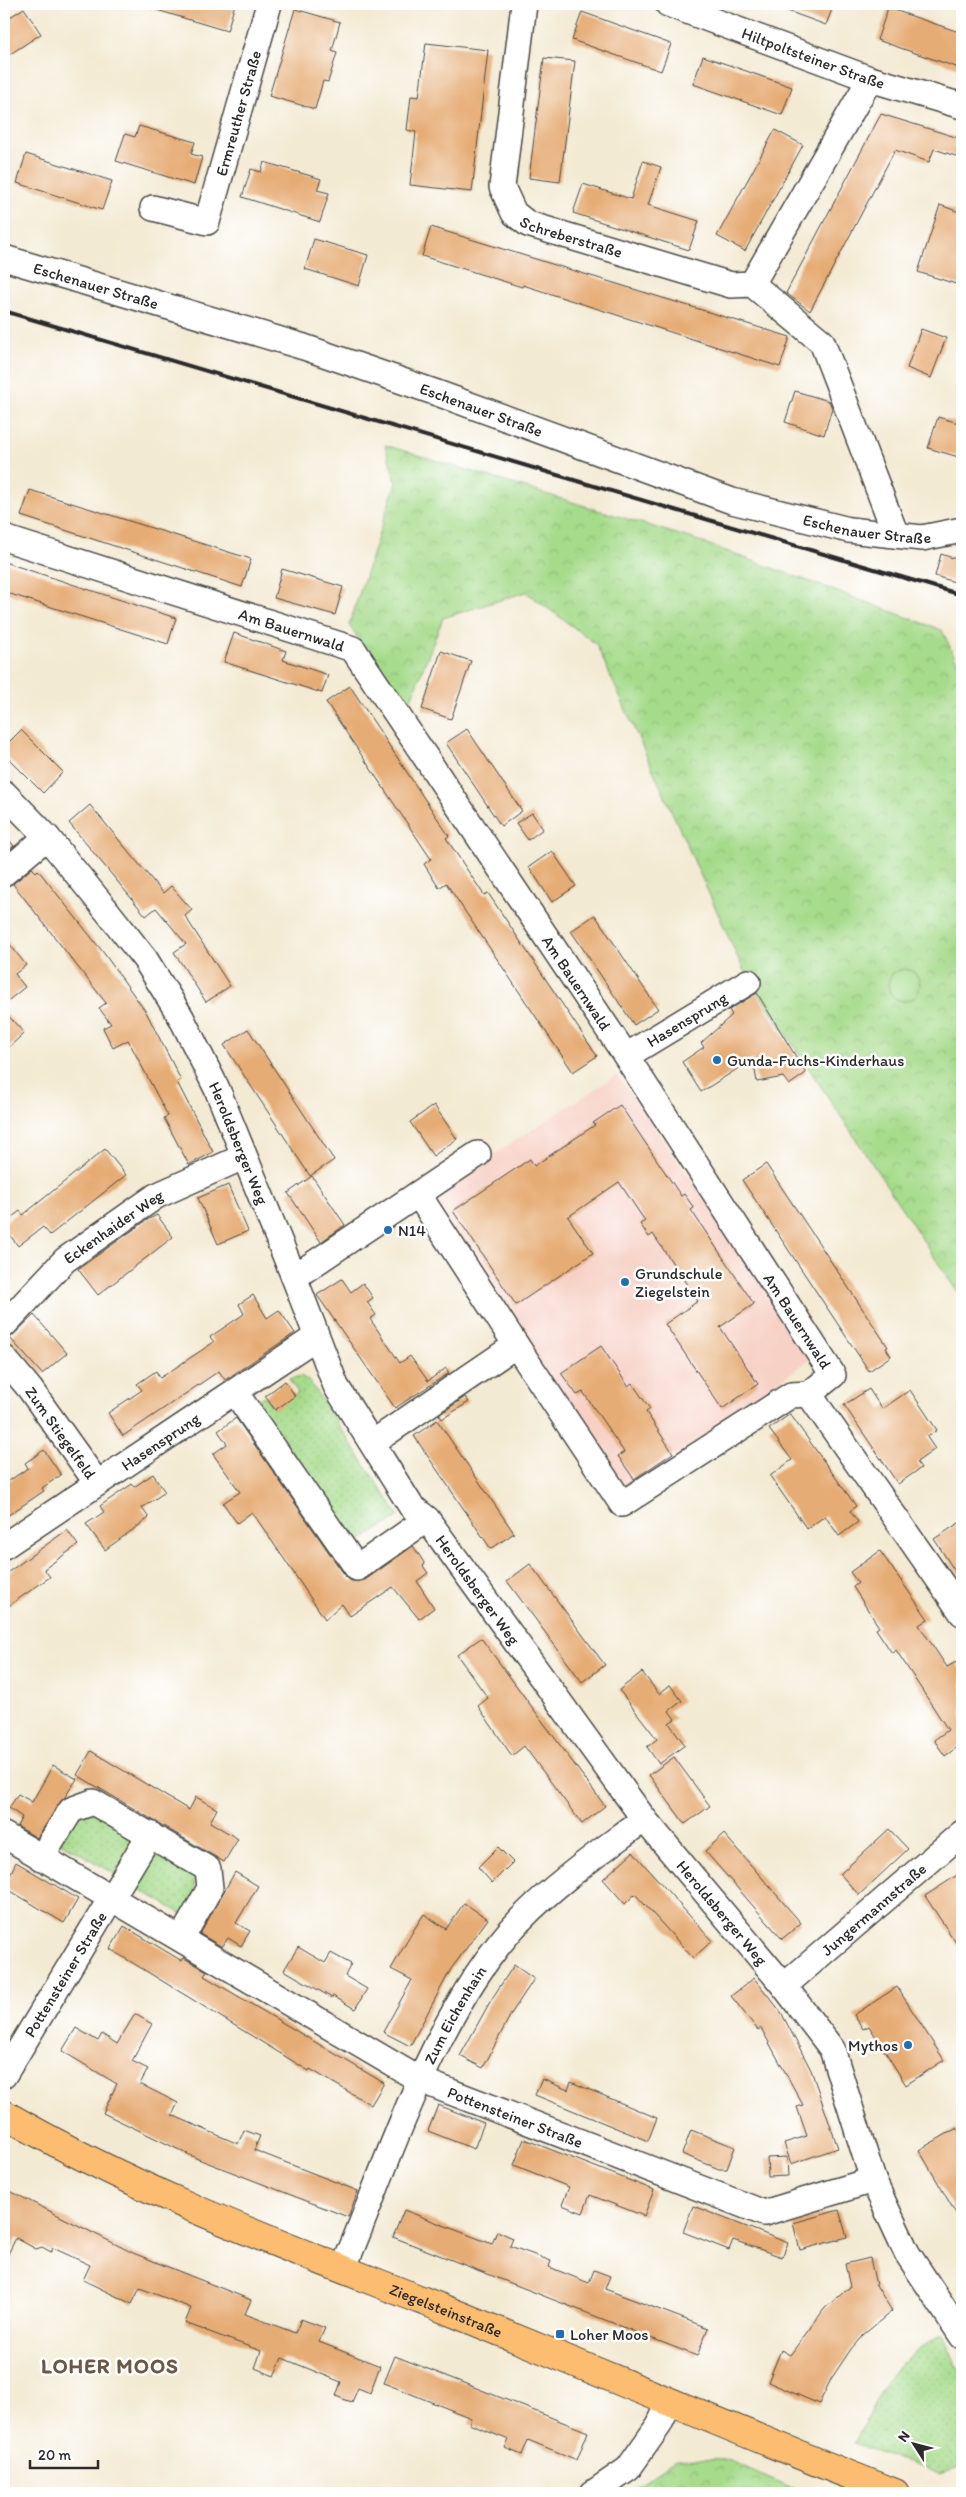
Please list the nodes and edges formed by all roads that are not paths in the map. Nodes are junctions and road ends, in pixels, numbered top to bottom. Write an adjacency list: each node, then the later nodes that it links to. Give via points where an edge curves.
1 (269, 4): 6 (street, Ermreuther Straße, via 207,222)
2 (524, 4): 8 (street, Schreberstraße, via 502,187 514,213 528,224 731,285)
3 (668, 4): 4 (street, Hiltpoltsteiner Straße)
4 (870, 80): 5 (street, Hiltpoltsteiner Straße); 8 (street)
5 (962, 106)
6 (153, 208)
7 (4, 258): 10 (street, Eschenauer Straße, via 304,348 732,501 849,530)
8 (752, 284): 10 (street, via 822,342)
9 (962, 530): 10 (street, Eschenauer Straße, via 922,538)
10 (896, 535)
11 (4, 538): 16 (street, Am Bauernwald, via 353,649)
12 (4, 793): 13 (street, Heroldsberger Weg)
13 (47, 837): 14 (street); 18 (street, Heroldsberger Weg, via 145,959 176,1008 216,1089)
14 (4, 873)
15 (748, 982): 16 (street, Hasensprung)
16 (626, 1056): 26 (street, Am Bauernwald, via 833,1375)
17 (478, 1154): 19 (street)
18 (243, 1157): 20 (street, Heroldsberger Weg); 21 (street, Eckenhaider Weg, via 156,1196 72,1254)
19 (418, 1194): 20 (street); 23 (street)
20 (294, 1276): 22 (street, Heroldsberger Weg)
21 (4, 1325)
22 (316, 1337): 25 (street, Hasensprung); 27 (street, Heroldsberger Weg, via 336,1386)
23 (516, 1345): 26 (street, via 622,1504 791,1395); 27 (street)
24 (4, 1358): 28 (street, Zum Stiegelfeld)
25 (235, 1392): 28 (street, Hasensprung); 29 (street, Heroldsberger Weg, via 357,1568)
26 (809, 1394): 31 (street, Am Bauernwald)
27 (372, 1443): 29 (street, Heroldsberger Weg, via 411,1506)
28 (97, 1483): 30 (street, Hasensprung)
29 (427, 1519): 32 (street, Heroldsberger Weg)
30 (4, 1546)
31 (962, 1613)
32 (644, 1818): 39 (street, Heroldsberger Weg); 41 (street, Zum Eichenhain, via 553,1889 509,1933 468,1988)
33 (962, 1833): 39 (street, Jungermannstraße)
34 (150, 1834): 36 (street, via 94,1802 71,1810); 37 (street, Pottensteiner Straße); 38 (street, via 208,1869 210,1888)
35 (4, 1835): 36 (street, Pottensteiner Straße)
36 (41, 1858): 37 (street, Pottensteiner Straße)
37 (109, 1899): 38 (street, Pottensteiner Straße); 40 (street, Pottensteiner Straße)
38 (181, 1939): 41 (street, Pottensteiner Straße)
39 (784, 1986): 43 (street, Heroldsberger Weg, via 832,2049)
40 (4, 2075)
41 (420, 2080): 43 (street, Pottensteiner Straße, via 764,2213); 44 (street, Zum Eichenhain)
42 (4, 2114): 44 (main road, Ziegelsteinstraße, via 79,2156 150,2190)
43 (873, 2180): 45 (street, Heroldsberger Weg, via 907,2253)
44 (343, 2269): 46 (main road, Ziegelsteinstraße)
45 (962, 2336)
46 (670, 2402): 47 (street, via 659,2425 628,2469); 48 (main road, Ziegelsteinstraße)
47 (594, 2493)
48 (895, 2493)

